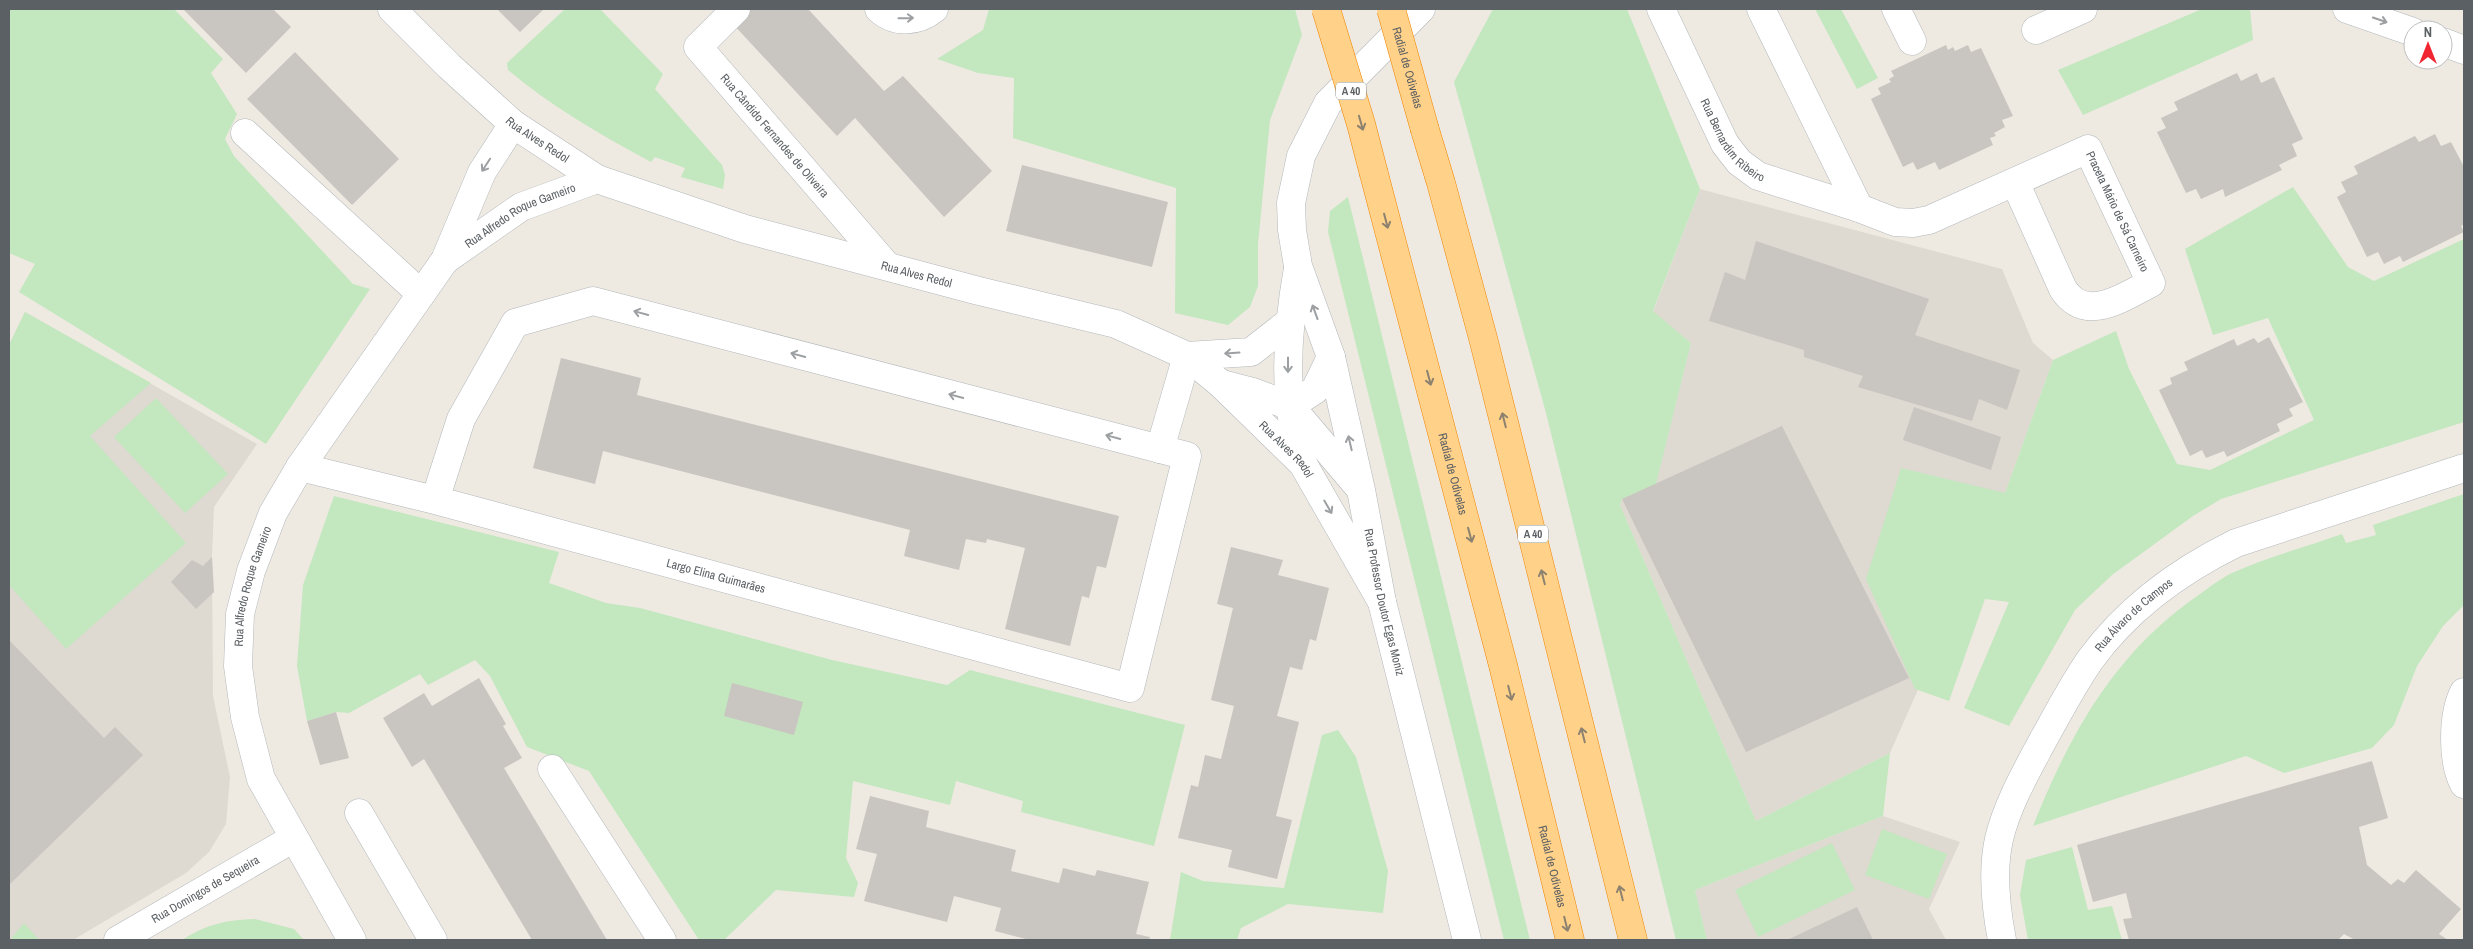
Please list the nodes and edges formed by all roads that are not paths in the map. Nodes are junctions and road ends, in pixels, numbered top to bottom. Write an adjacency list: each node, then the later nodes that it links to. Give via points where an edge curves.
1 (392, 9): 16 (street, Rua Alves Redol)
2 (736, 9): 22 (street, Rua Cândido Fernandes de Oliveira, via 698,47)
3 (879, 9): 4 (street, one-way to 4, via 894,18 908,20)
4 (934, 9)
5 (1326, 9): 47 (highway, Radial de Odivelas / A 40, one-way to 47, bridge, via 1361,124 1503,665)
6 (1391, 9): 48 (highway, Radial de Odivelas / A 40, one-way to 6, bridge, via 1483,338)
7 (1421, 9): 23 (street, via 1328,103 1301,156 1291,203)
8 (1661, 9): 20 (street, Rua Bernardim Ribeiro, via 1725,144 1739,162 1758,176)
9 (1761, 9): 20 (street)
10 (1896, 9): 15 (street)
11 (2083, 9): 14 (street)
12 (2347, 9): 13 (street, one-way to 13)
13 (2403, 29)
14 (2036, 30)
15 (1912, 41)
16 (513, 124): 18 (street, Rua Alves Redol); 21 (street, Rua Alfredo Roque Gameiro, one-way to 21, via 482,172)
17 (245, 132): 24 (street)
18 (597, 178): 21 (street, Rua Alfredo Roque Gameiro, via 521,207); 22 (street, Rua Alves Redol, via 745,229)
19 (2015, 182): 19 (street, Praceta Mário de Sá Carneiro, via 2071,300 2084,307 2096,307 2151,283 2088,149); 20 (street, Rua Bernardim Ribeiro, via 1930,220 1913,223 1895,222)
20 (1859, 208)
21 (445, 260): 24 (street, Rua Alfredo Roque Gameiro)
22 (887, 266): 26 (street, Rua Alves Redol, via 1116,324)
23 (1298, 266): 25 (street); 27 (street, Rua Professor Doutor Egas Moniz, one-way to 23)
24 (421, 294): 32 (street, Rua Alfredo Roque Gameiro)
25 (1288, 323): 26 (street, one-way to 26, via 1251,352); 29 (street, one-way to 29)
26 (1187, 356): 28 (street, Rua Alves Redol); 30 (street)
27 (1331, 357): 29 (street, via 1315,390); 34 (street, Rua Professor Doutor Egas Moniz, one-way to 27)
28 (1221, 384): 29 (street); 31 (street, Rua Alves Redol)
29 (1290, 406): 31 (street); 34 (street)
30 (1160, 449): 35 (street, one-way to 35, via 593,301 515,322 460,419); 35 (street, Largo Elina Guimarães, via 1187,456 1130,688)
31 (1304, 464): 36 (street, Rua Alves Redol, one-way to 36)
32 (300, 467): 35 (street, Largo Elina Guimarães); 41 (street, Rua Alfredo Roque Gameiro, via 274,512 251,571 240,614 238,666 245,717 261,779)
33 (2464, 468): 49 (street, Rua Álvaro de Campos, via 2236,543 2172,580 2114,630 2059,711 2009,811 1999,839 1996,867 1998,922)
34 (1361, 490): 36 (street, Rua Professor Doutor Egas Moniz)
35 (435, 500)
36 (1382, 602): 46 (street, Rua Professor Doutor Egas Moniz)
37 (2464, 692): 39 (street, via 2454,739)
38 (552, 769): 45 (street)
39 (2464, 784)
40 (359, 813): 44 (street)
41 (294, 838): 42 (street, Rua Domingos de Sequeira); 43 (street, Rua Alfredo Roque Gameiro)
42 (118, 940)
43 (352, 940)
44 (433, 940)
45 (662, 940)
46 (1467, 940)
47 (1570, 940)
48 (1633, 940)
49 (2002, 940)

